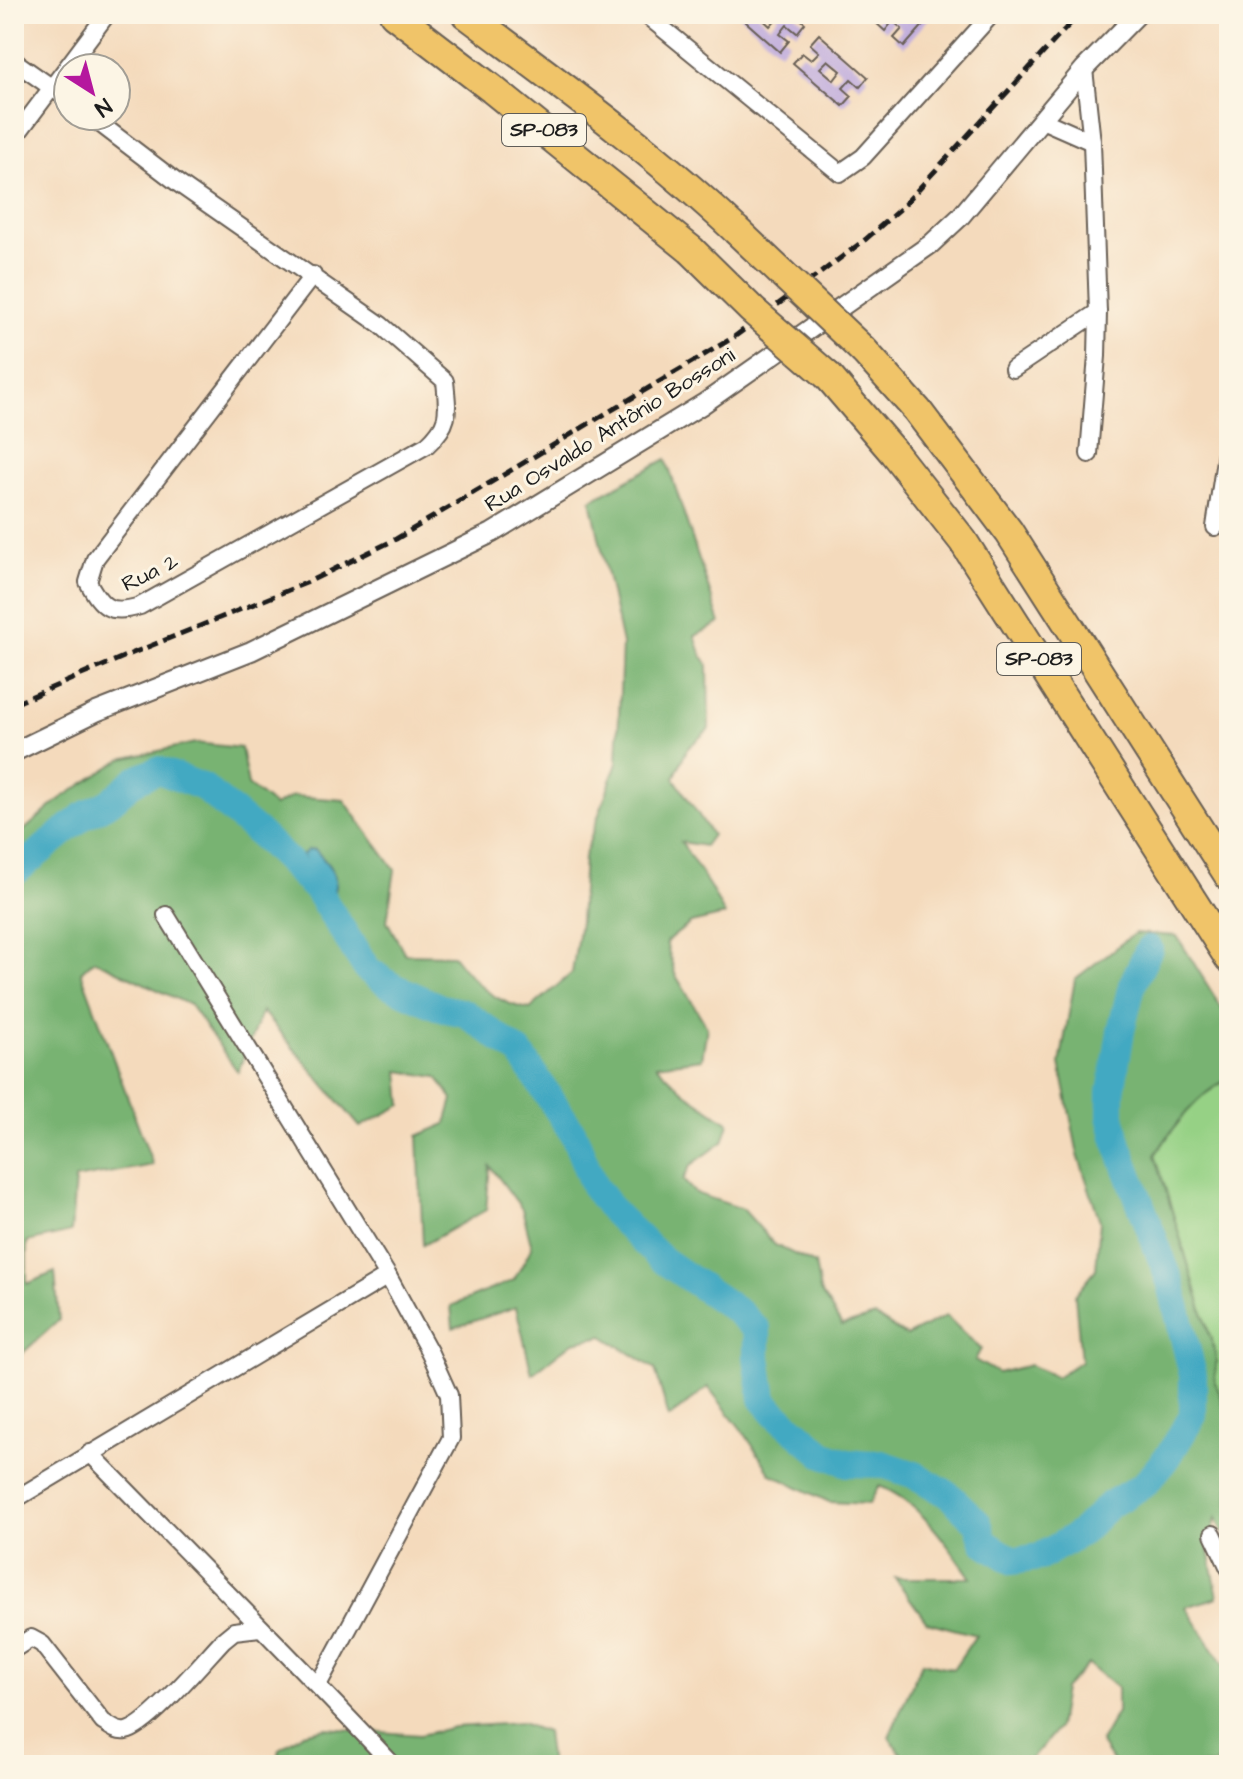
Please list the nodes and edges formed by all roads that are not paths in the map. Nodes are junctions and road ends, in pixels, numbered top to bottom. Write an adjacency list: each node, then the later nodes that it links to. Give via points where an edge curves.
1 (107, 14): 9 (street)
2 (394, 14): 23 (highway, SP-083, bridge, via 691,250 828,376 963,541)
3 (466, 14): 21 (highway, SP-083, bridge, via 689,187 864,351 917,410 1009,532)
4 (645, 14): 5 (street, via 840,173 863,157)
5 (992, 14)
6 (1138, 14): 8 (street, Rua Osvaldo Antônio Bossoni)
7 (14, 61): 9 (street)
8 (1084, 69): 10 (street, Rua Osvaldo Antônio Bossoni); 13 (street)
9 (51, 86): 12 (street)
10 (1042, 120): 13 (street); 20 (street, Rua Osvaldo Antônio Bossoni, via 931,244 703,404 492,533 251,651 96,712)
11 (111, 132): 14 (street)
12 (14, 138)
13 (1092, 142): 15 (street)
14 (313, 275): 14 (street, Rua 2, via 445,381 446,422 441,433 140,606 122,612 110,609 98,601 88,582 95,559)
15 (1098, 312): 16 (street); 18 (street)
16 (1013, 369)
17 (1229, 433): 19 (street)
18 (1089, 454)
19 (1215, 527)
20 (14, 752)
21 (1229, 876)
22 (166, 915): 24 (street)
23 (1229, 958)
24 (388, 1276): 25 (street); 31 (street, via 449,1395 451,1438)
25 (90, 1453): 26 (street); 29 (street)
26 (14, 1500)
27 (1213, 1534): 28 (street)
28 (1229, 1568)
29 (260, 1628): 30 (street, via 234,1631 152,1714 128,1731 103,1722 42,1644 31,1638); 31 (street)
30 (14, 1649)
31 (318, 1685): 32 (street)
32 (393, 1765)

